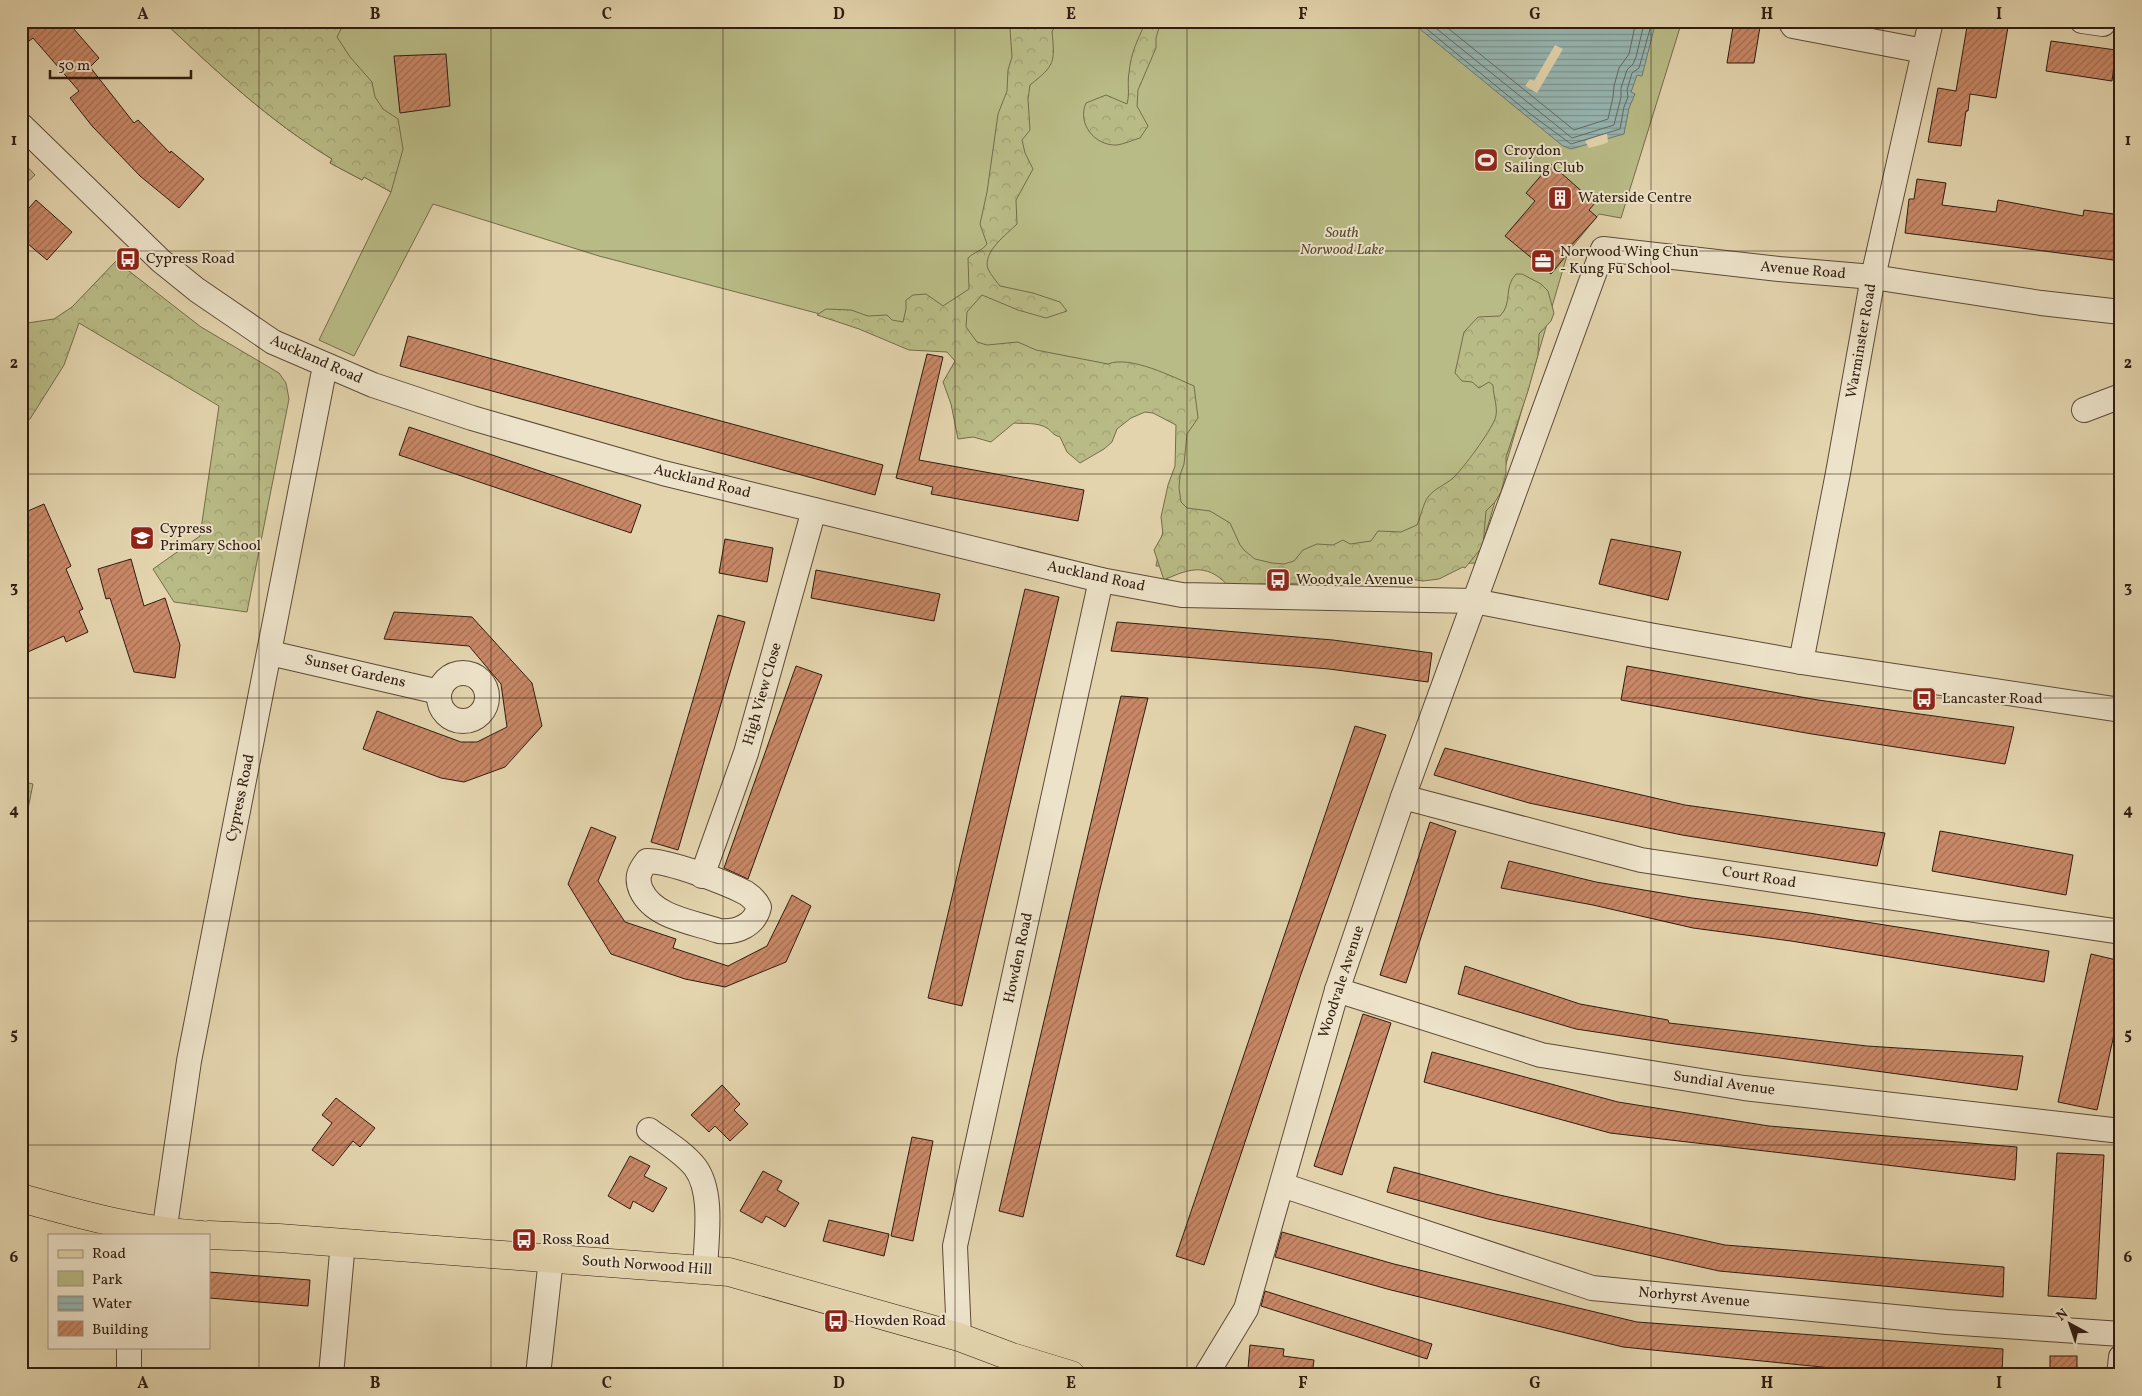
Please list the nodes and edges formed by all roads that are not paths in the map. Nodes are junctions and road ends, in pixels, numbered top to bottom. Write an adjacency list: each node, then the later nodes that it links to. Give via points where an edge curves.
1 (1790, 21): 3 (street, via 1793,26)
2 (1931, 21): 3 (street, Warminster Road)
3 (1924, 51): 6 (street, Warminster Road)
4 (21, 125): 8 (street, Auckland Road, via 161,261 197,290 273,342)
5 (1603, 249): 6 (street, Avenue Road); 13 (street, Woodvale Avenue)
6 (1873, 277): 7 (street, Avenue Road); 15 (street, Warminster Road)
7 (2121, 312)
8 (328, 366): 11 (street, Auckland Road, via 472,418 663,473); 14 (street, Cypress Road, via 323,376)
9 (2121, 396): 10 (street)
10 (2084, 410)
11 (814, 510): 12 (street, Auckland Road); 19 (street, High View Close, via 746,753)
12 (1101, 580): 13 (street, Auckland Road, via 1182,595); 34 (street, Howden Road, via 955,1246)
13 (1474, 601): 15 (street); 18 (street, Woodvale Avenue)
14 (270, 653): 16 (street, Sunset Gardens); 27 (street, Cypress Road, via 189,1061)
15 (1801, 662): 17 (street)
16 (439, 692)
17 (2121, 710)
18 (1403, 797): 20 (street, Court Road, via 1640,860); 21 (street, Woodvale Avenue)
19 (702, 876): 19 (street, via 745,893 755,900 758,914 739,930 719,931 660,911 651,905 638,879 647,861)
20 (2121, 932)
21 (1338, 990): 23 (street, Sundial Avenue, via 1541,1055 1744,1088); 24 (street, Woodvale Avenue)
22 (649, 1130): 32 (street, via 683,1155 702,1177 707,1198)
23 (2121, 1131)
24 (1282, 1185): 33 (street, Norhyrst Avenue, via 1592,1288 1947,1322); 42 (street, Woodvale Avenue, via 1246,1309)
25 (21, 1198): 26 (main road)
26 (136, 1231): 27 (main road)
27 (164, 1232): 28 (main road)
28 (189, 1234)
29 (210, 1235): 30 (main road, South Norwood Hill)
30 (343, 1242): 31 (main road, South Norwood Hill); 39 (street)
31 (552, 1259): 32 (main road, South Norwood Hill); 40 (street)
32 (705, 1270): 34 (main road, South Norwood Hill, via 729,1272)
33 (2121, 1334)
34 (959, 1337): 37 (main road, South Norwood Hill)
35 (129, 1348): 38 (street)
36 (2121, 1357): 43 (street)
37 (1015, 1366): 41 (main road, South Norwood Hill)
38 (129, 1375)
39 (330, 1375)
40 (538, 1375)
41 (1071, 1375)
42 (1206, 1375)
43 (2119, 1375)

